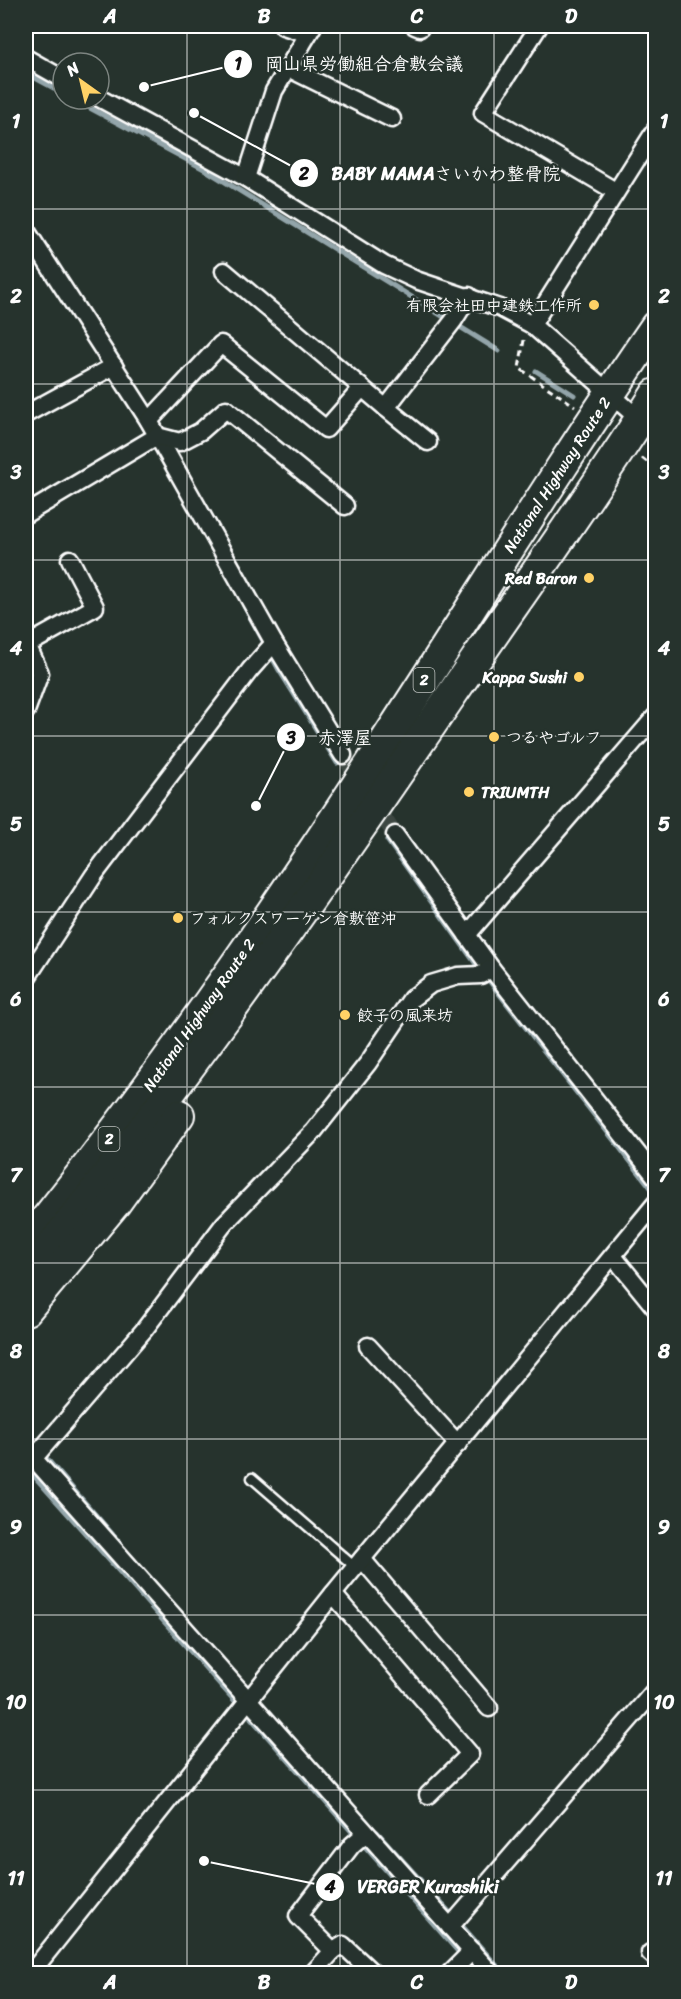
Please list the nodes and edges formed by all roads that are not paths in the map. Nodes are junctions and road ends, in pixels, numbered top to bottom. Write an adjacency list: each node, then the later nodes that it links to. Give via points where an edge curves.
1 (283, 26): 3 (street)
2 (539, 26): 11 (street, via 483,113)
3 (310, 30): 5 (street)
4 (26, 58): 6 (street)
5 (288, 68): 8 (street); 10 (street, via 274,92)
6 (51, 72)
7 (111, 105): 10 (street)
8 (392, 119)
9 (656, 129): 11 (street)
10 (246, 178): 14 (street, via 384,265 416,280)
11 (615, 191): 16 (street)
12 (26, 230): 17 (street)
13 (224, 271): 18 (street)
14 (469, 296): 16 (street, via 500,308); 21 (street)
15 (656, 326): 19 (highway, National Highway Route 2 / 2)
16 (528, 333): 19 (street)
17 (109, 369): 22 (street); 23 (street)
18 (362, 388): 21 (street); 23 (street, via 326,429 221,344)
19 (610, 393): 24 (street); 40 (highway, National Highway Route 2 / 2, via 314,850)
20 (656, 394): 24 (highway, National Highway Route 2 / 2)
21 (386, 408): 26 (street)
22 (26, 414)
23 (149, 421): 25 (street)
24 (647, 427): 36 (highway, National Highway Route 2 / 2)
25 (153, 439): 27 (street, via 180,442 201,431 226,409); 28 (street); 31 (street)
26 (428, 442)
27 (345, 506)
28 (26, 514)
29 (70, 559): 30 (street, via 95,607)
30 (26, 644): 32 (street, via 40,673)
31 (269, 648): 34 (street); 39 (street, via 94,875)
32 (26, 711)
33 (656, 716): 37 (street)
34 (343, 755)
35 (395, 835): 37 (street)
36 (319, 890): 46 (highway, National Highway Route 2 / 2, via 206,1047); 48 (highway, via 312,920 187,1105 116,1202)
37 (467, 935): 38 (street)
38 (486, 971): 41 (street); 51 (street, via 431,984 411,999 368,1063 314,1131 224,1224 144,1330)
39 (26, 979)
40 (189, 1032): 43 (highway, via 155,1057); 44 (highway, National Highway Route 2 / 2)
41 (656, 1177)
42 (656, 1203): 45 (street)
43 (26, 1219)
44 (26, 1244)
45 (613, 1256): 47 (street); 50 (street)
46 (26, 1277)
47 (656, 1309)
48 (26, 1310)
49 (368, 1346): 50 (street)
50 (458, 1444): 53 (street)
51 (35, 1454): 56 (street)
52 (252, 1478): 53 (lane)
53 (359, 1563): 54 (street); 57 (street)
54 (333, 1594): 56 (street); 58 (street, via 471,1754)
55 (656, 1689): 60 (street)
56 (248, 1701): 59 (street); 63 (street)
57 (489, 1708)
58 (428, 1795)
59 (361, 1838): 60 (street); 61 (street, via 298,1916)
60 (450, 1927): 62 (street)
61 (333, 1951): 64 (street); 65 (street, via 343,1945)
62 (463, 1963): 66 (street)
63 (30, 1974)
64 (312, 1974)
65 (374, 1974)
66 (492, 1974)

